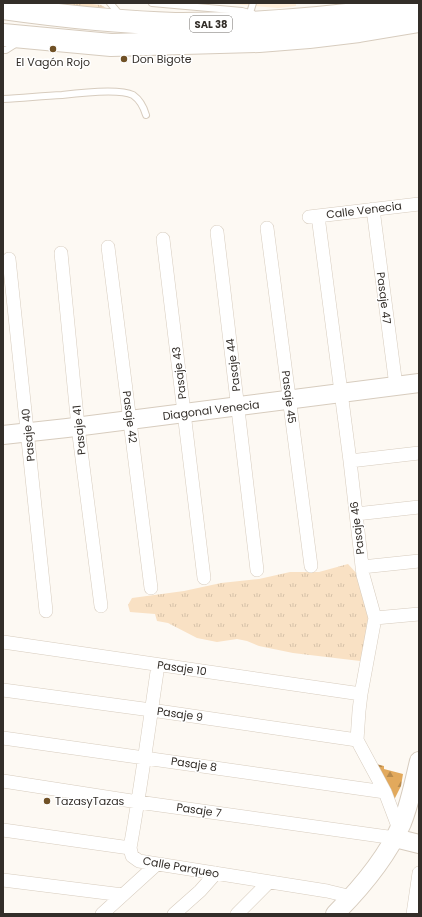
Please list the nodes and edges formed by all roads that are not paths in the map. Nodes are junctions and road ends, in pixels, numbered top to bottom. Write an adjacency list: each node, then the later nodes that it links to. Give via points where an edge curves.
1 (110, 3): 8 (lane)
2 (152, 3): 7 (lane)
3 (253, 3): 7 (lane)
4 (336, 3): 7 (highway)
5 (419, 4): 10 (highway, SAL 38, via 330,17)
6 (4, 7): 8 (highway, SAL 38)
7 (260, 15): 10 (highway)
8 (126, 21): 10 (highway, SAL 38, via 174,24)
9 (419, 21): 14 (highway, SAL 38, via 359,31 259,41)
10 (224, 23)
11 (3, 35): 13 (highway, SAL 38)
12 (419, 36): 14 (highway, via 348,44 241,50 149,51)
13 (27, 38): 14 (highway, SAL 38); 15 (lane)
14 (111, 45)
15 (3, 50)
16 (3, 100): 17 (lane, via 119,92 137,99)
17 (146, 115)
18 (419, 204): 19 (street, Calle Venecia)
19 (373, 209): 20 (street, Calle Venecia); 28 (street, Pasaje 47)
20 (313, 217): 29 (street, Pasaje 46)
21 (267, 228): 30 (street, Pasaje 45)
22 (217, 232): 31 (street, Pasaje 44)
23 (163, 239): 32 (street, Pasaje 43)
24 (108, 247): 33 (street, Pasaje 42)
25 (61, 253): 34 (street, Pasaje 41)
26 (9, 259): 35 (street, Pasaje 40)
27 (419, 383): 28 (street, Diagonal Venecia)
28 (396, 386): 29 (street, Diagonal Venecia)
29 (340, 393): 30 (street, Diagonal Venecia); 38 (street, Pasaje 46)
30 (289, 400): 31 (street, Diagonal Venecia); 42 (street, Pasaje 45)
31 (238, 406): 32 (street, Diagonal Venecia); 44 (street, Pasaje 44)
32 (184, 413): 33 (street, Diagonal Venecia); 45 (street, Pasaje 43)
33 (130, 420): 34 (street, Diagonal Venecia); 46 (street, Pasaje 42)
34 (78, 427): 35 (street, Diagonal Venecia); 47 (street, Pasaje 41)
35 (28, 432): 36 (street, Diagonal Venecia); 48 (street, Pasaje 40)
36 (3, 435)
37 (419, 453): 38 (street)
38 (350, 461): 40 (street, Pasaje 46)
39 (419, 507): 40 (street)
40 (356, 514): 43 (street, Pasaje 46)
41 (419, 561): 43 (street)
42 (310, 566)
43 (362, 567): 50 (street, Pasaje 46)
44 (257, 570)
45 (204, 578)
46 (151, 588)
47 (101, 606)
48 (46, 611)
49 (419, 614): 50 (street)
50 (375, 618): 54 (street, Pasaje 46)
51 (3, 642): 52 (street, Pasaje 10)
52 (158, 665): 54 (street, Pasaje 10); 55 (street, Calle Parqueo)
53 (3, 690): 55 (street, Pasaje 9)
54 (361, 694): 57 (street, Pasaje 46)
55 (151, 710): 57 (street, Pasaje 9); 58 (street, Calle Parqueo)
56 (3, 738): 58 (street, Pasaje 8)
57 (357, 740): 62 (street)
58 (144, 757): 62 (street, Pasaje 8); 63 (street, Calle Parqueo)
59 (419, 761): 61 (street)
60 (3, 781): 63 (street, Pasaje 7)
61 (417, 782): 65 (street)
62 (385, 792): 65 (street)
63 (138, 802): 65 (street, Pasaje 7); 67 (street, Calle Parqueo)
64 (3, 830): 67 (street)
65 (397, 834): 66 (street); 74 (street, via 377,866)
66 (419, 844)
67 (130, 848): 68 (street, Calle Parqueo, via 132,856 139,861)
68 (157, 864): 70 (street, Calle Parqueo); 73 (street)
69 (419, 872): 79 (street)
70 (216, 874): 72 (street, Calle Parqueo); 76 (street)
71 (3, 880): 73 (street)
72 (269, 882): 74 (street, Calle Parqueo); 77 (street)
73 (123, 895): 75 (street)
74 (352, 896): 78 (street)
75 (102, 914)
76 (174, 914)
77 (237, 914)
78 (335, 914)
79 (413, 914)

